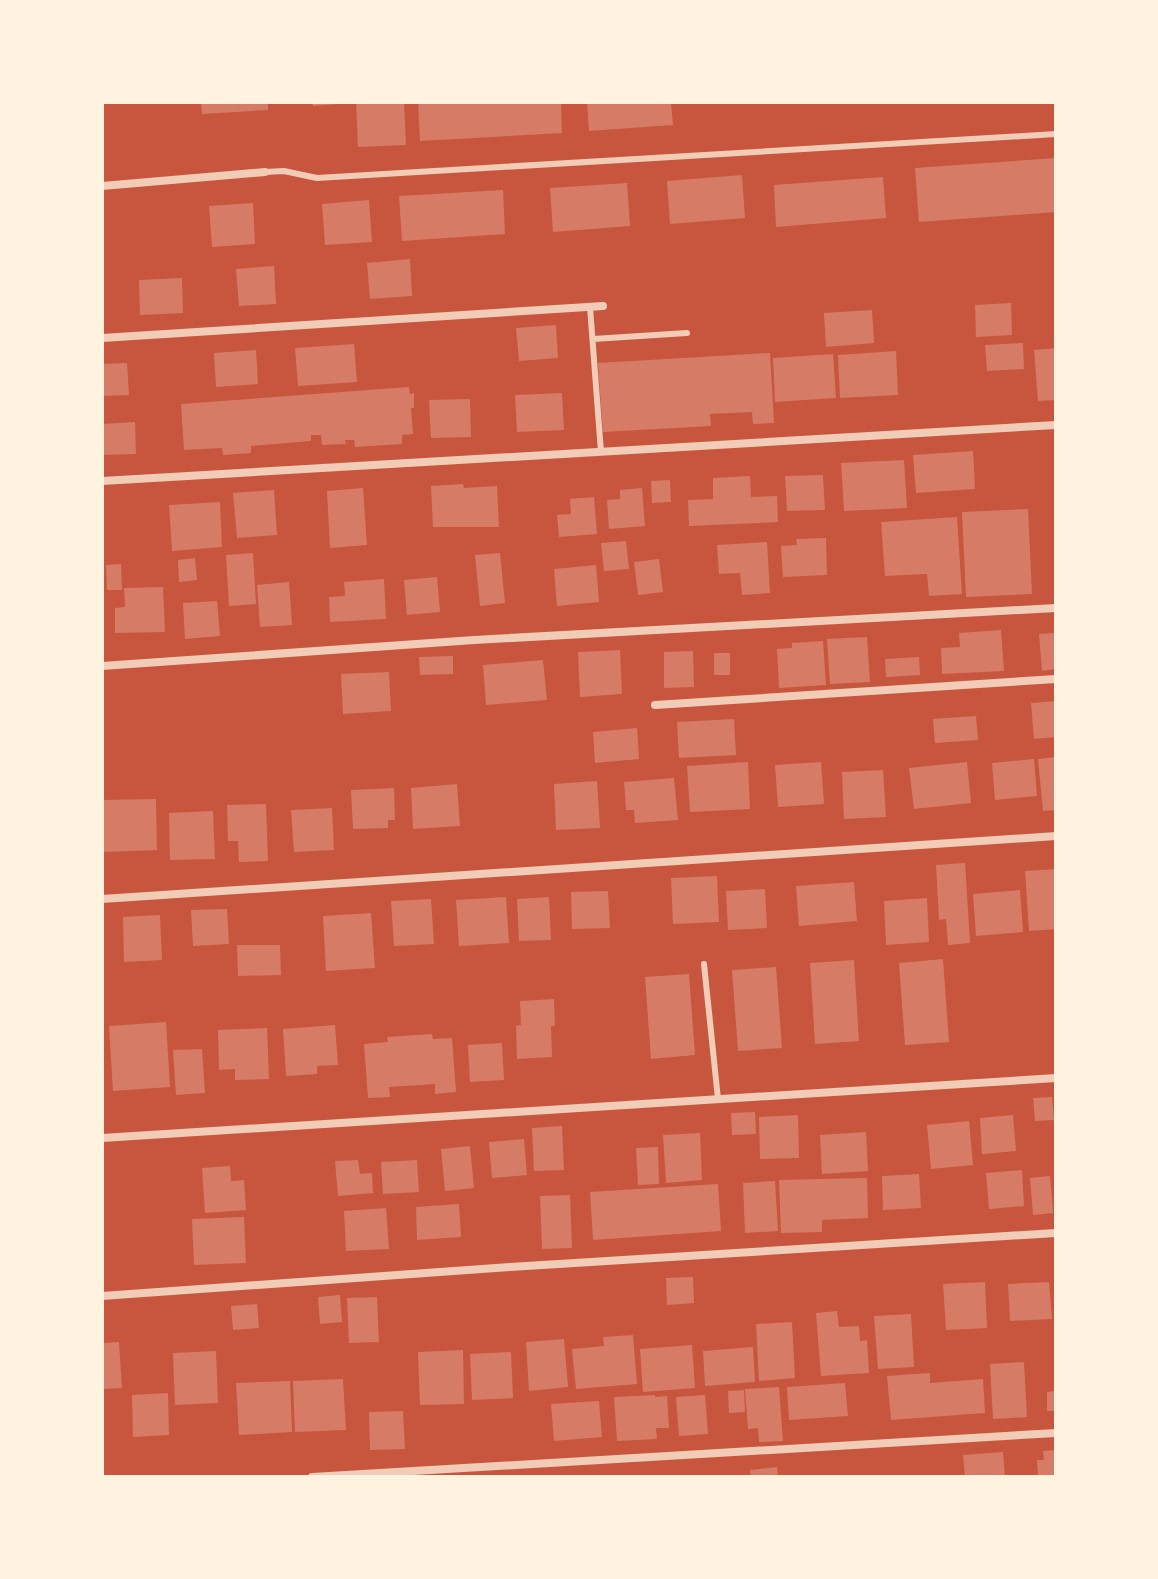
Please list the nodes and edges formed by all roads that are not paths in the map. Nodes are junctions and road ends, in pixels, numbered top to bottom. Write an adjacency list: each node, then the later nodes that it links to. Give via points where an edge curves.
1 (1056, 134): 2 (lane, via 317,178)
2 (265, 172): 3 (street)
3 (102, 186)
4 (603, 306): 5 (street)
5 (590, 307): 7 (street); 8 (lane)
6 (687, 333): 8 (lane)
7 (102, 338)
8 (593, 339): 10 (lane)
9 (1056, 425): 10 (street)
10 (601, 452): 11 (street)
11 (102, 481)
12 (1056, 608): 13 (street)
13 (102, 666)
14 (1056, 679): 15 (street)
15 (655, 705)
16 (1056, 836): 17 (street)
17 (102, 899)
18 (704, 964): 20 (lane)
19 (1056, 1078): 20 (street)
20 (718, 1099): 21 (street)
21 (102, 1138)
22 (1056, 1233): 23 (street)
23 (102, 1296)
24 (1056, 1433): 25 (street)
25 (312, 1477)

